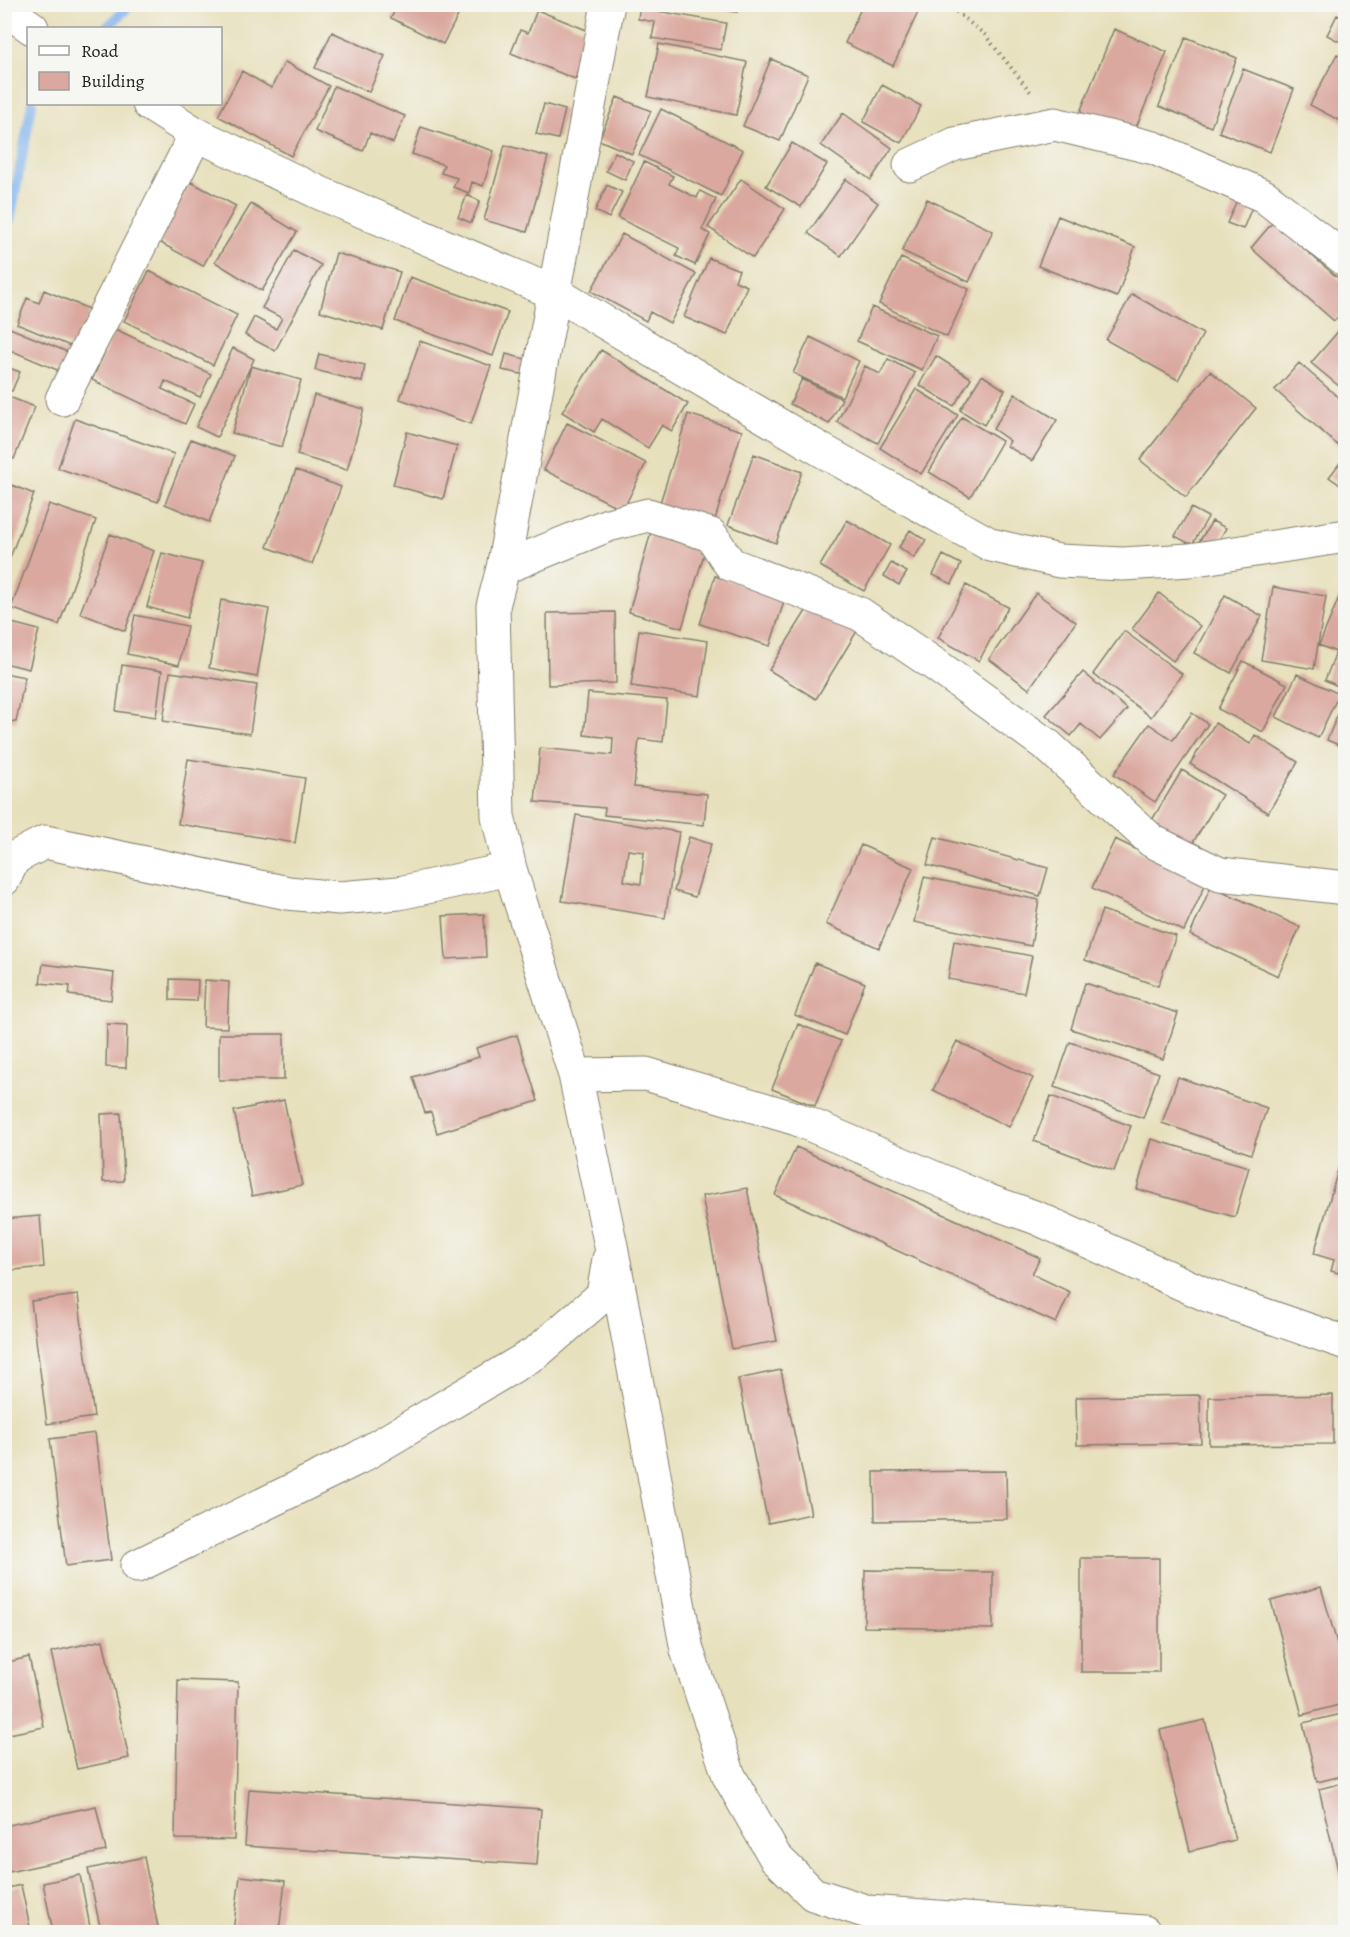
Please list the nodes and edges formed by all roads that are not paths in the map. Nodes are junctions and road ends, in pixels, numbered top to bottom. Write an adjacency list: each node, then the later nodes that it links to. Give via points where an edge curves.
1 (608, 4): 6 (street)
2 (151, 105): 3 (street)
3 (196, 134): 6 (street, via 320,193); 7 (street)
4 (910, 165): 5 (street, via 955,144 1055,124 1154,148 1264,196)
5 (1346, 260)
6 (555, 292): 8 (street, via 823,451 991,545 1059,561 1123,564 1190,560); 9 (street)
7 (62, 399)
8 (1346, 536)
9 (504, 568): 10 (street, via 493,606 495,775 498,816); 12 (street, via 608,525 648,515 711,535 730,564 860,614 937,666 1048,746 1152,842 1220,874)
10 (510, 869): 11 (street, via 399,893 339,898 288,893 45,842 14,858); 13 (street)
11 (4, 879)
12 (1346, 888)
13 (575, 1075): 14 (street); 15 (street, via 646,1074 796,1119 1037,1218 1207,1295)
14 (611, 1246): 16 (street, via 603,1295 537,1352 358,1458); 17 (street, via 687,1650 729,1776 775,1857 813,1894 868,1912)
15 (1346, 1343)
16 (137, 1566)
17 (1144, 1932)

